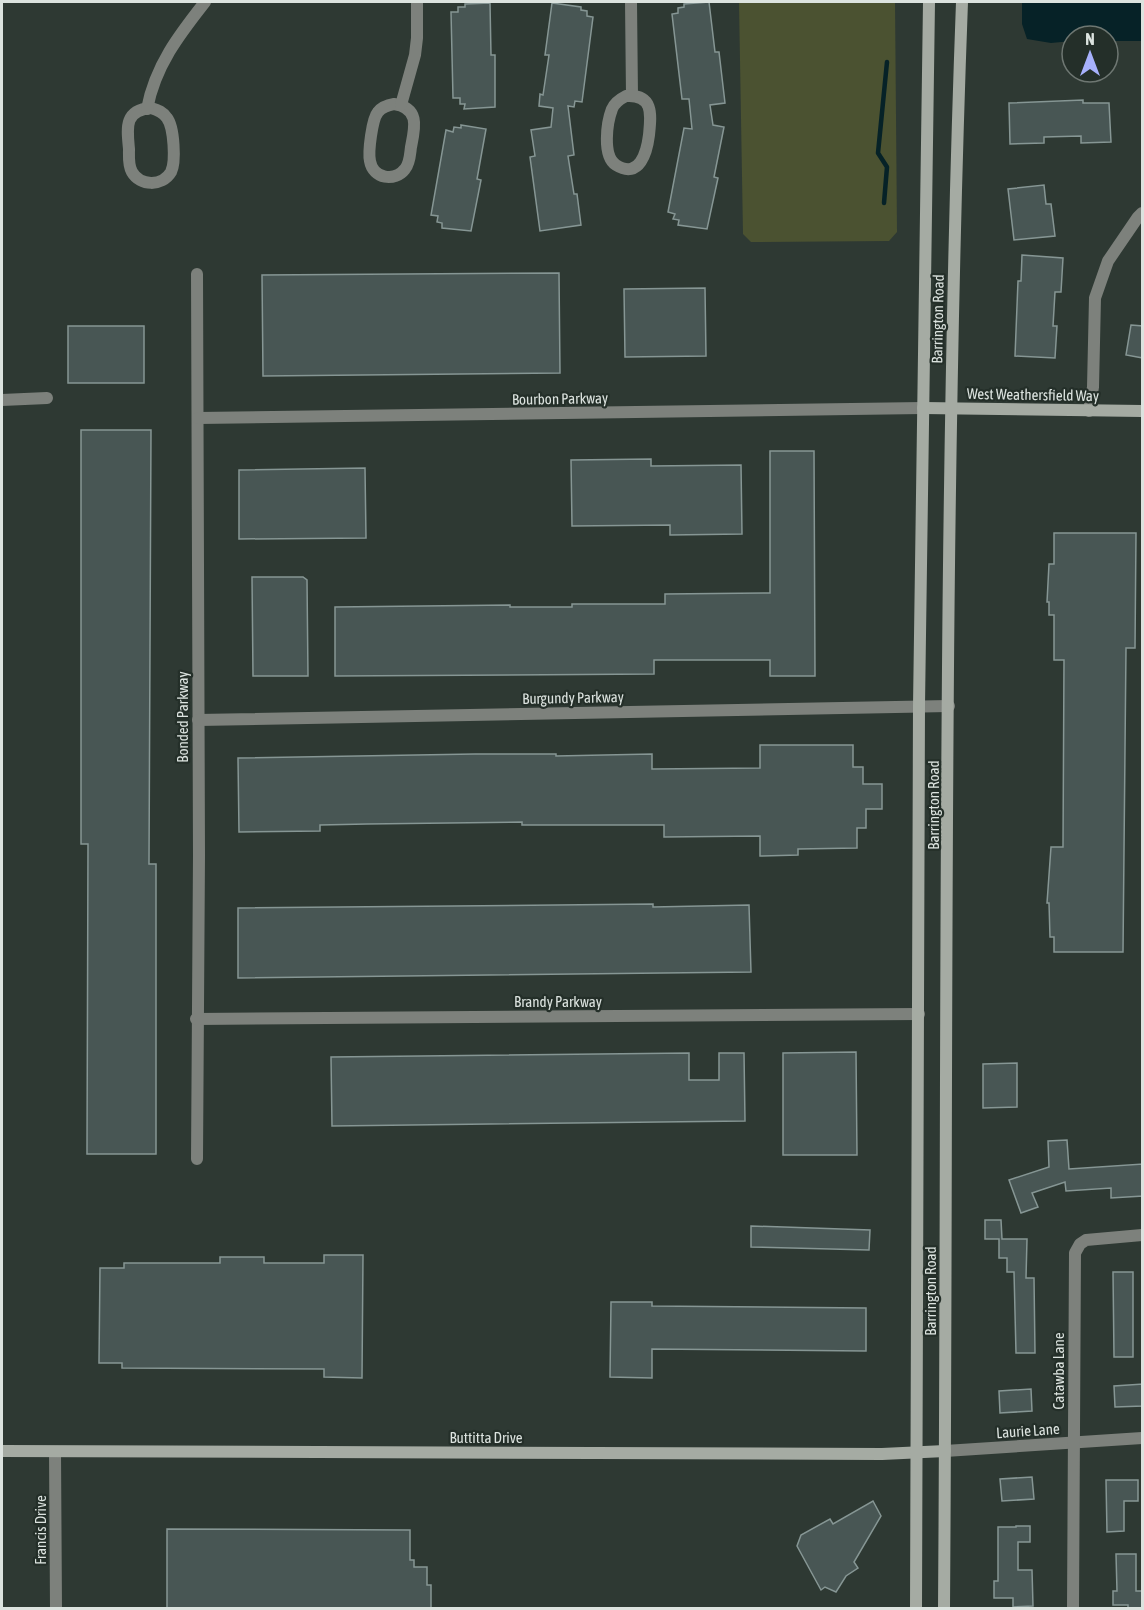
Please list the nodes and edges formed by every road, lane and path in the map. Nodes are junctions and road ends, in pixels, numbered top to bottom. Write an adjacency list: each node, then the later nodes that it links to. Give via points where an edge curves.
1 (205, 2): 8 (street, via 159,68)
2 (417, 2): 7 (street, via 415,55)
3 (631, 2): 6 (street)
4 (929, 2): 13 (main road, Barrington Road)
5 (962, 2): 14 (main road, Barrington Road)
6 (632, 96): 6 (street, via 620,99 612,109 606,147 614,164 627,168 644,158 651,113 645,101)
7 (401, 105): 7 (street, via 381,108 374,119 369,159 374,171 386,177 399,175 408,165 414,120)
8 (147, 109): 8 (street, via 137,112 128,123 130,168 140,180 154,183 167,177 174,164 171,127 165,114)
9 (1143, 213): 15 (street, via 1108,261 1095,298)
10 (196, 274): 17 (street, Bonded Parkway)
11 (47, 398): 12 (street)
12 (2, 400)
13 (923, 408): 14 (main road, West Weathersfield Way); 17 (street, Bourbon Parkway); 18 (main road, Barrington Road)
14 (951, 409): 15 (main road, West Weathersfield Way); 19 (main road, Barrington Road)
15 (1089, 411): 16 (main road, West Weathersfield Way)
16 (1143, 411)
17 (198, 418): 20 (street, Bonded Parkway)
18 (919, 706): 19 (street, Burgundy Parkway); 20 (street, Burgundy Parkway); 21 (main road, Barrington Road)
19 (949, 706): 28 (main road, Barrington Road)
20 (198, 720): 22 (street, Bonded Parkway)
21 (919, 1014): 22 (street, Brandy Parkway); 30 (main road, Barrington Road)
22 (196, 1019): 23 (street, Bonded Parkway)
23 (196, 1159)
24 (1143, 1235): 26 (street, Catawba Lane, via 1092,1238 1080,1244 1075,1254)
25 (1143, 1438): 26 (street, Laurie Lane)
26 (1073, 1443): 28 (street, Laurie Lane); 34 (street, Catawba Lane)
27 (2, 1451): 29 (main road, Buttitta Drive)
28 (945, 1451): 30 (main road, Laurie Lane); 33 (main road, Barrington Road)
29 (55, 1452): 30 (main road, Buttitta Drive); 31 (street, Francis Drive)
30 (916, 1452): 32 (main road, Barrington Road)
31 (56, 1608)
32 (916, 1608)
33 (944, 1608)
34 (1072, 1608)

